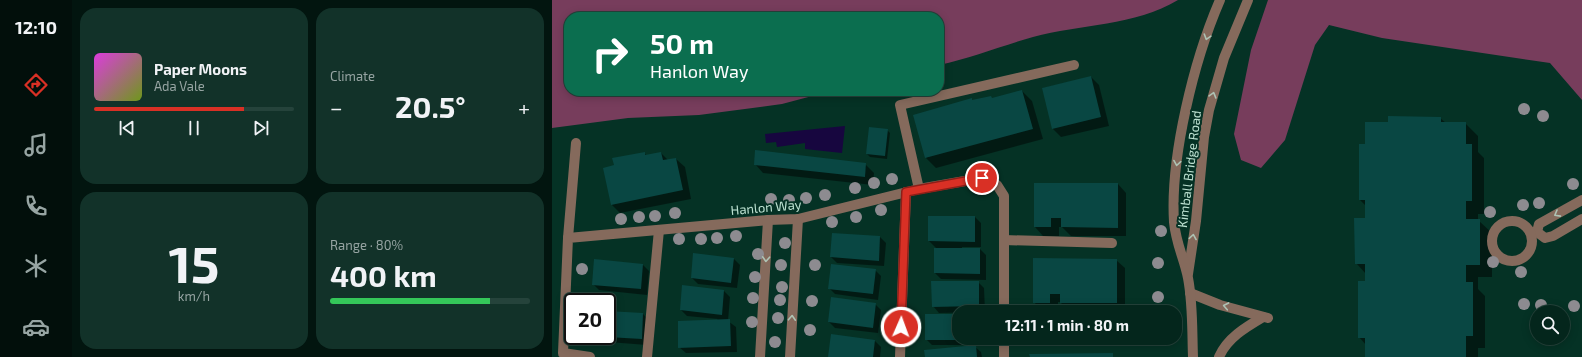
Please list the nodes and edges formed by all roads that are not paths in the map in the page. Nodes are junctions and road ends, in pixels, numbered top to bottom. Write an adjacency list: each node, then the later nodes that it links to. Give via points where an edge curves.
1 (1220, 0): 18 (street, Kimball Bridge Road, one-way to 18, via 1190,92 1176,168 1176,242)
2 (1248, 0): 18 (street, Kimball Bridge Road, one-way to 2, via 1209,110 1224,58)
3 (1074, 65): 4 (street)
4 (944, 94)
5 (936, 96): 7 (street, via 900,104)
6 (576, 143): 15 (street)
7 (919, 189): 8 (street, Hanlon Way); 16 (street, Hanlon Way, via 982,178 997,185 1004,196)
8 (906, 192): 10 (street, Hanlon Way); 27 (street)
9 (1582, 200): 14 (street, one-way to 14, via 1539,224)
10 (798, 219): 12 (street, Hanlon Way); 26 (street, one-way to 10)
11 (1582, 219): 14 (street, via 1553,236 1545,238)
12 (768, 220): 13 (street, Hanlon Way); 25 (street, one-way to 25)
13 (659, 230): 15 (street, Hanlon Way); 24 (street)
14 (1534, 234): 14 (street, via 1519,222 1505,222 1494,231 1494,251 1504,260 1518,261 1529,252)
15 (568, 238): 22 (street)
16 (1004, 240): 17 (street); 20 (street, Hanlon Way)
17 (1112, 243)
18 (1187, 276): 19 (street, Kimball Bridge Road)
19 (1190, 293): 29 (street, Kimball Bridge Road); 30 (street, one-way to 19, via 1224,346 1243,329 1265,317 1220,305)
20 (1004, 305)
21 (1004, 345): 28 (street)
22 (563, 355): 23 (street)
23 (590, 357)
24 (647, 357)
25 (760, 357)
26 (790, 357)
27 (900, 357)
28 (1004, 357)
29 (1193, 357)
30 (1219, 357)

